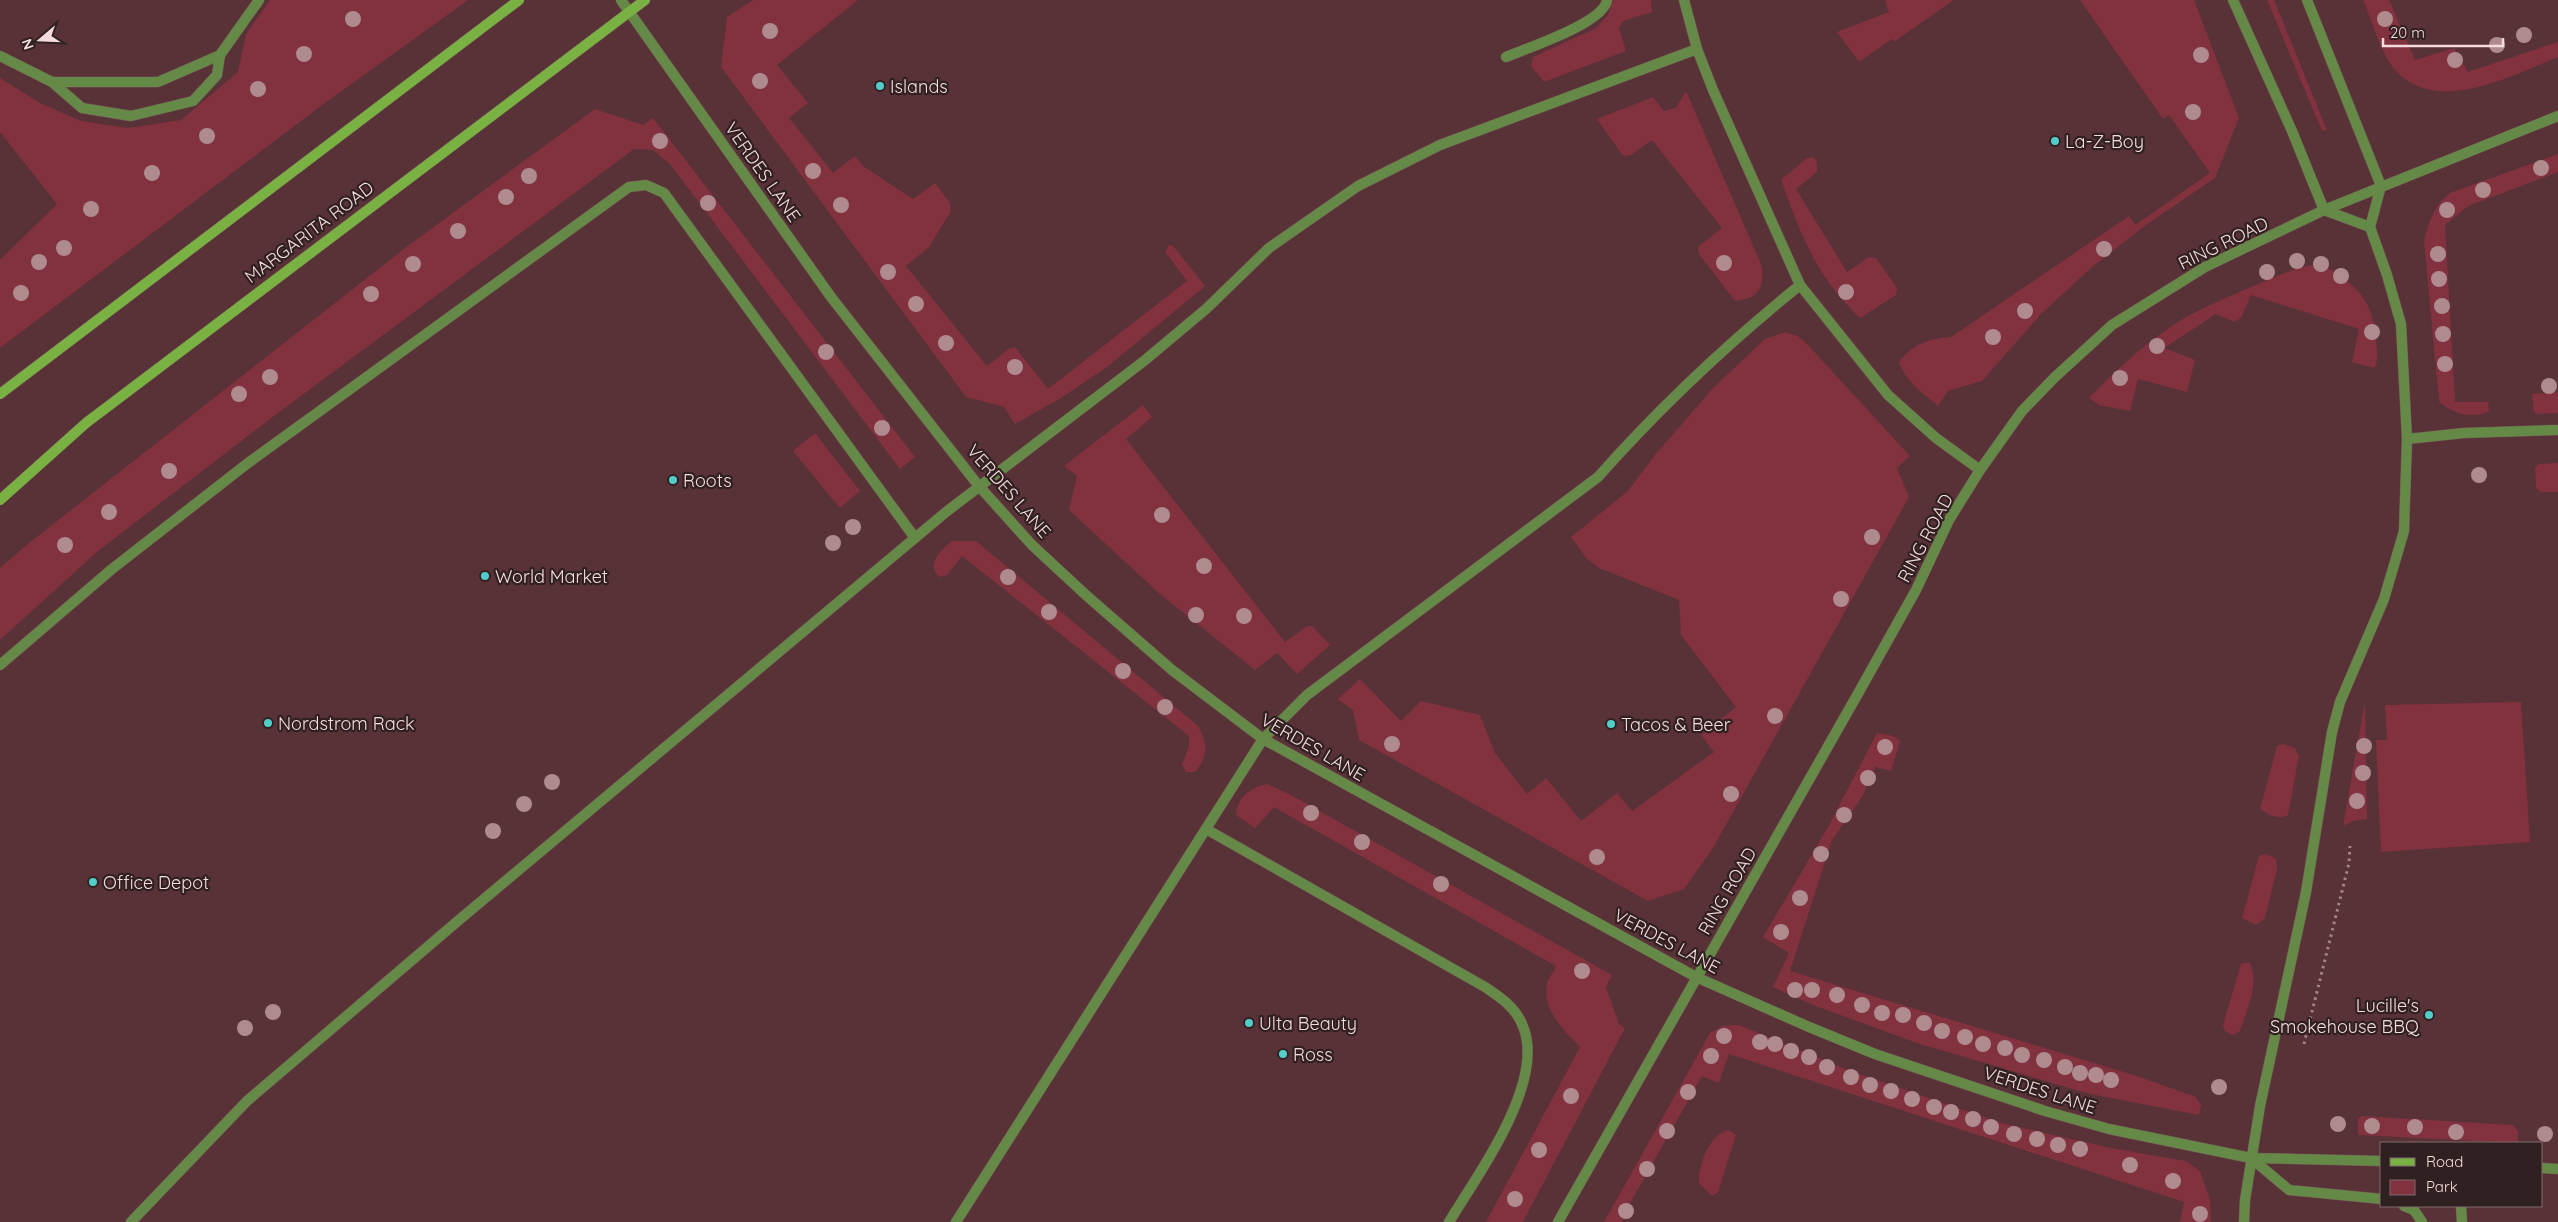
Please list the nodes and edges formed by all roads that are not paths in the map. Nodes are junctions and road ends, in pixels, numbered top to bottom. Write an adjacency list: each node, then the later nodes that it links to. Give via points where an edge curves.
1 (259, 0): 11 (street)
2 (520, 0): 20 (main road)
3 (621, 0): 9 (street, VERDES LANE)
4 (645, 0): 9 (main road, MARGARITA ROAD)
5 (1607, 0): 13 (street, via 1597,15 1583,24)
6 (1684, 0): 10 (street)
7 (2233, 0): 17 (street)
8 (2307, 0): 16 (street)
9 (629, 12): 24 (street, VERDES LANE, via 831,297); 25 (main road, MARGARITA ROAD, via 86,424)
10 (1697, 48): 19 (street); 24 (street, via 1440,146 1358,186 1269,248 1206,309 1144,361)
11 (220, 55): 14 (street, via 158,82); 14 (street, via 217,75 192,101 130,116 82,108)
12 (0, 56): 14 (street)
13 (1506, 57)
14 (52, 82)
15 (2558, 116): 16 (street, RING ROAD)
16 (2381, 186): 17 (street, RING ROAD); 18 (street)
17 (2324, 210): 18 (street); 23 (street, RING ROAD, via 2205,267 2112,326 2055,376 2022,411)
18 (2370, 227): 22 (street, via 2401,324)
19 (1800, 285): 23 (street, via 1888,395 1936,438); 28 (street, via 1710,361 1636,434 1598,477 1307,695)
20 (0, 394)
21 (2558, 430): 22 (street, via 2464,433)
22 (2407, 440): 31 (street, via 2404,531 2384,599 2340,702 2332,732 2306,892)
23 (1980, 470): 30 (street, RING ROAD, via 1949,520 1907,606)
24 (978, 485): 26 (street); 28 (street, VERDES LANE, via 1032,545 1087,596 1172,670)
25 (0, 500)
26 (915, 538): 27 (street, via 664,193 646,185 629,187 248,464 112,569); 38 (street, via 247,1101)
27 (0, 665)
28 (1263, 739): 29 (street); 30 (street, VERDES LANE)
29 (1206, 829): 39 (street); 40 (street, via 1485,987 1508,1003 1522,1024 1529,1063 1522,1089 1501,1136)
30 (1696, 978): 31 (street, VERDES LANE, via 1875,1054 2045,1110 2109,1129); 41 (street, RING ROAD)
31 (2251, 1158): 32 (street, VERDES LANE); 35 (street, via 2289,1190); 42 (street)
32 (2380, 1161)
33 (2543, 1168): 34 (street)
34 (2558, 1169)
35 (2380, 1199)
36 (2406, 1207): 43 (street, via 2414,1210)
37 (2461, 1207): 44 (street)
38 (131, 1222)
39 (956, 1222)
40 (1450, 1222)
41 (1558, 1222)
42 (2244, 1222)
43 (2422, 1222)
44 (2462, 1222)

